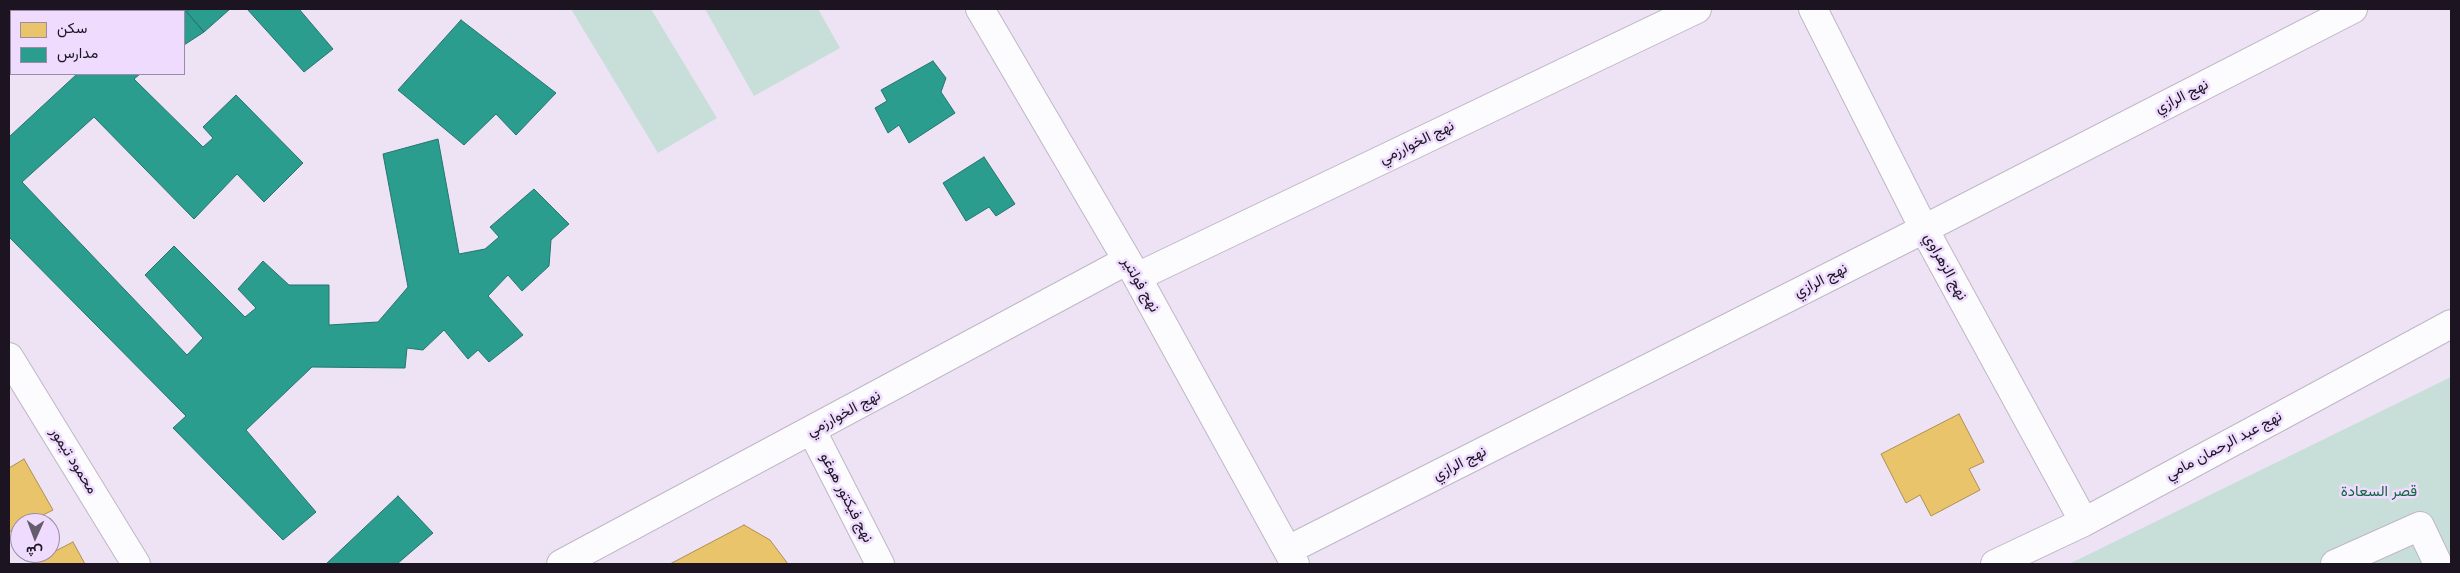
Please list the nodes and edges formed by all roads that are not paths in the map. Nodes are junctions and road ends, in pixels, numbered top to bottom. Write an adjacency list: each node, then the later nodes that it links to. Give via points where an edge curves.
1 (980, 9): 6 (street, نهج فولتير)
2 (1697, 9): 6 (street, نهج الخوارزمي)
3 (1813, 9): 5 (street, نهج الزهراوي)
4 (2353, 9): 5 (street, نهج الرازي)
5 (1924, 229): 10 (street, نهج الزهراوي); 11 (street, نهج الرازي)
6 (1132, 269): 9 (street, نهج الخوارزمي); 11 (street, نهج فولتير)
7 (2451, 324): 10 (street, نهج عبد الرحمان مامي)
8 (9, 357): 12 (street, محمود تيمور)
9 (812, 431): 13 (street, نهج الخوارزمي); 14 (street, نهج فيكتور هوغو)
10 (2084, 522): 15 (street, نهج عبد الرحمان مامي)
11 (1292, 557)
12 (136, 564)
13 (561, 564)
14 (880, 564)
15 (1995, 564)
16 (2335, 564): 17 (street, via 2420,526)
17 (2438, 564)

